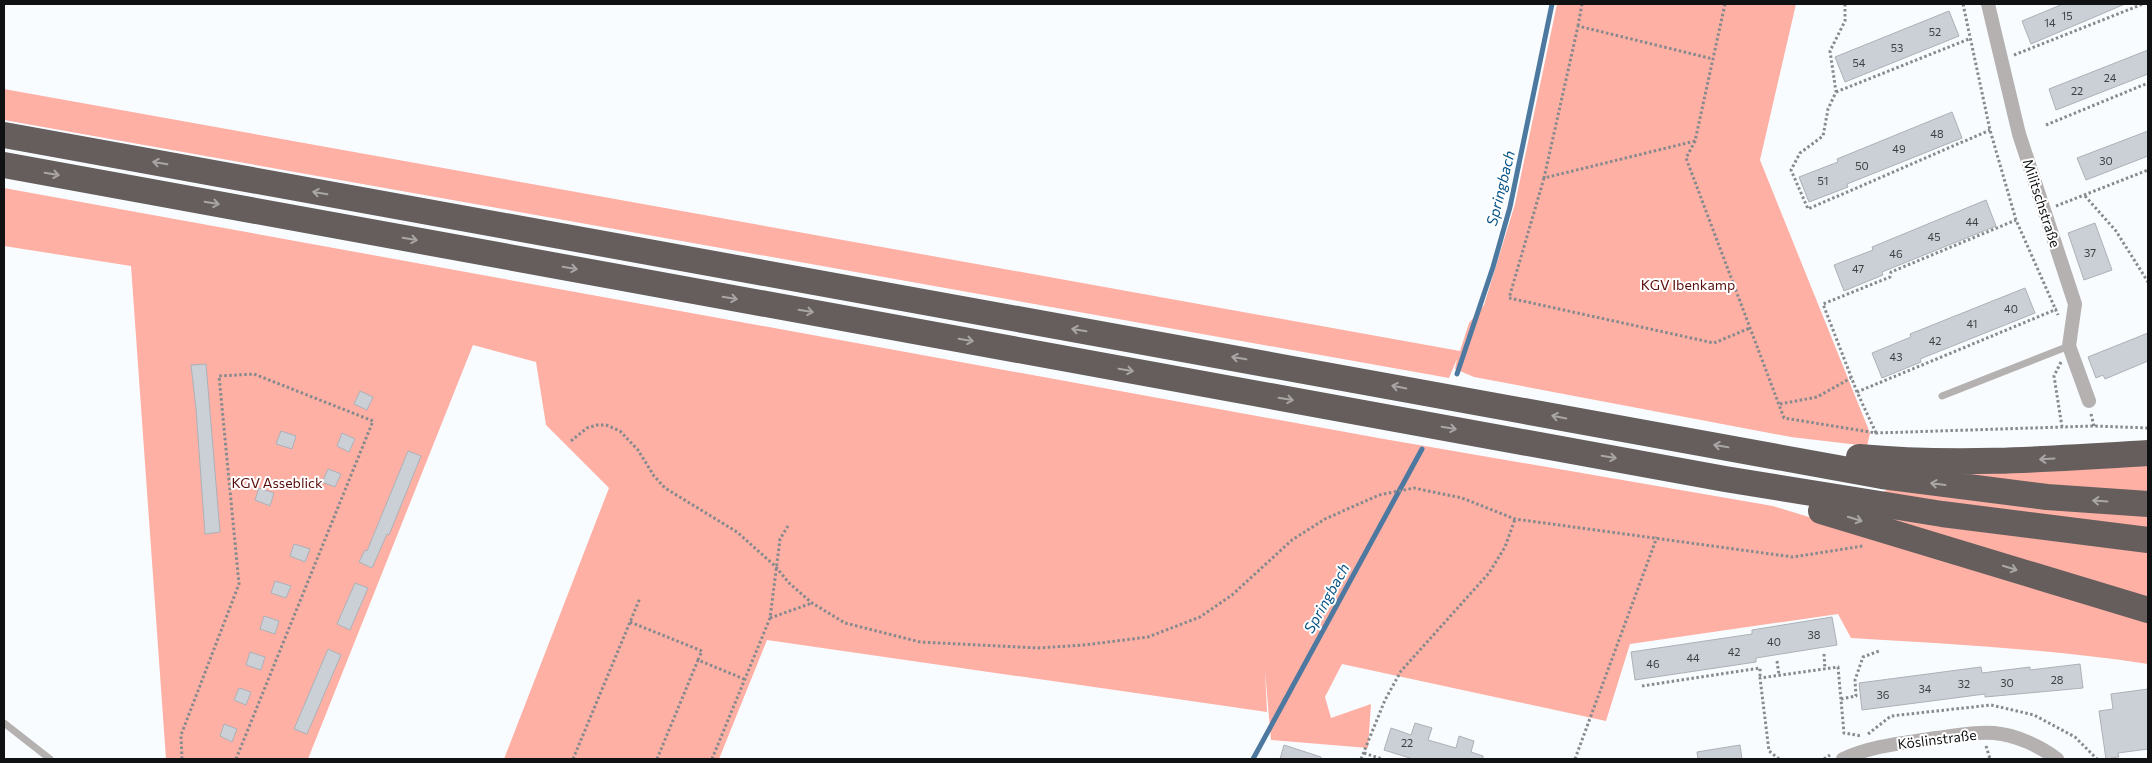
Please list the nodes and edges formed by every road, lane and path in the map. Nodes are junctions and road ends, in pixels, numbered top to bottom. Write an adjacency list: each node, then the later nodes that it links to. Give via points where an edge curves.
1 (1582, 4): 7 (path)
2 (1725, 4): 9 (path)
3 (1845, 4): 12 (path, via 1845,21 1830,51)
4 (1963, 4): 8 (path)
5 (1988, 4): 10 (street, Militschstraße)
6 (2144, 4): 10 (path)
7 (1578, 26): 9 (path); 19 (path)
8 (1969, 39): 12 (path); 14 (path)
9 (1712, 59): 16 (path)
10 (2001, 60): 26 (street, Militschstraße, via 2019,134 2075,304)
11 (2148, 83): 13 (path)
12 (1836, 92): 14 (path, via 1828,109 1823,136 1800,154 1791,170 1808,209)
13 (2046, 125)
14 (1990, 130): 22 (path)
15 (4, 134): 37 (highway, one-way to 15)
16 (1695, 141): 19 (path); 25 (path, via 1686,158)
17 (4, 166): 38 (highway, one-way to 38)
18 (2148, 170): 20 (path)
19 (1544, 178): 25 (path, via 1509,298 1714,343)
20 (2085, 196): 21 (path); 23 (path, via 2116,231)
21 (2067, 202)
22 (2016, 220): 24 (path); 27 (path, via 1823,304)
23 (2148, 282)
24 (2057, 309): 26 (path); 28 (path)
25 (1750, 328): 31 (path)
26 (2069, 346): 29 (lane); 30 (street, Militschstraße); 32 (path, via 2054,376)
27 (1851, 378): 28 (path); 31 (path, via 1816,397)
28 (1856, 392): 34 (path)
29 (1942, 396)
30 (2089, 401)
31 (1780, 404): 34 (path, via 1784,418)
32 (2062, 427): 33 (path); 34 (path)
33 (2148, 428)
34 (1876, 433)
35 (572, 441): 45 (path, via 587,428 597,425 620,431 665,488 737,532)
36 (2148, 453): 37 (highway, one-way to 37, via 1935,462 1824,453)
37 (1769, 455): 39 (highway, one-way to 37, via 2048,497 1882,476)
38 (1725, 479): 43 (highway, via 1942,514); 48 (highway, one-way to 48, via 1789,503 1848,517)
39 (2148, 504)
40 (1515, 519): 42 (path); 47 (path, via 1462,498 1414,488 1380,495 1325,519 1292,540 1232,595 1200,617 1148,637 1084,645 1038,648 920,642 845,623); 64 (path, via 1505,547 1489,572 1401,671 1385,700)
41 (788, 526): 45 (path, via 780,539)
42 (1657, 537): 44 (path, via 1793,556); 73 (path)
43 (2148, 540)
44 (1869, 545)
45 (775, 566): 47 (path); 49 (path)
46 (640, 598): 50 (path)
47 (812, 604): 49 (path)
48 (2148, 610)
49 (770, 618): 58 (path)
50 (630, 622): 53 (path, via 702,651); 68 (path)
51 (1879, 651): 60 (path, via 1863,657 1856,680 1856,696)
52 (1824, 654): 55 (path)
53 (698, 660): 58 (path); 69 (path)
54 (1777, 661): 56 (path)
55 (1825, 669): 56 (path); 60 (path, via 1838,667)
56 (1779, 675): 57 (path)
57 (1760, 678): 59 (path, via 1760,668); 74 (path, via 1769,751)
58 (744, 679): 70 (path)
59 (1642, 686)
60 (1841, 699): 62 (path, via 1844,733)
61 (4, 724): 65 (lane)
62 (1865, 736)
63 (1986, 744): 76 (path)
64 (1364, 753): 71 (path); 72 (path)
65 (50, 759)
66 (182, 759): 67 (path, via 181,735 239,584 219,376 254,374 373,421)
67 (236, 759)
68 (573, 759)
69 (657, 759)
70 (712, 759)
71 (1361, 759)
72 (1382, 759)
73 (1575, 759)
74 (1779, 759)
75 (1843, 759): 77 (street, Köslinstraße, via 1874,747 1994,733 2020,740)
76 (1990, 759)
77 (2057, 759)

